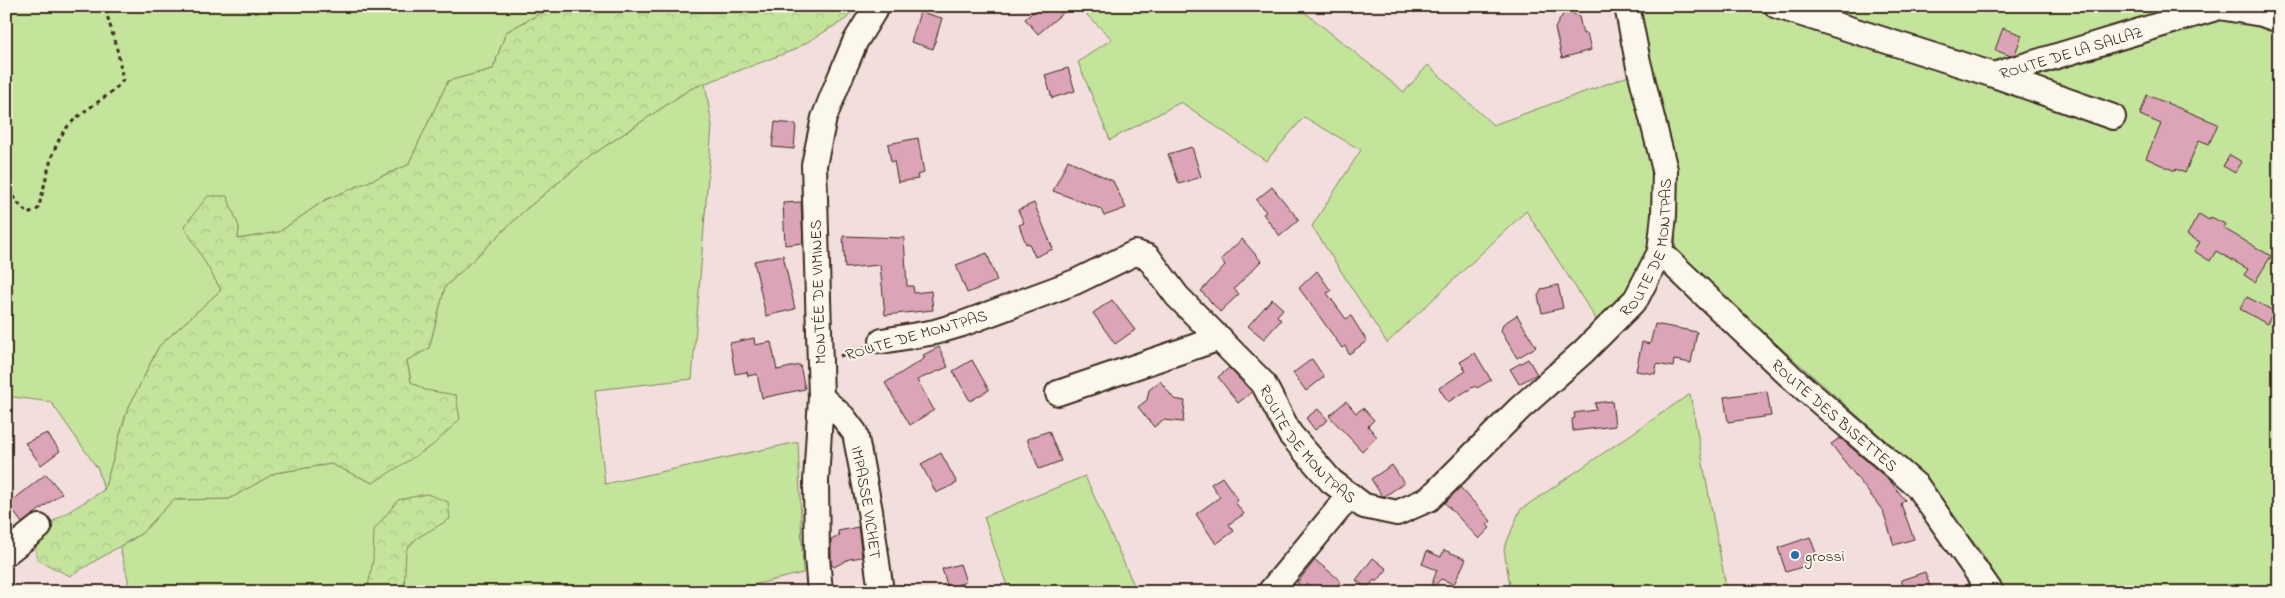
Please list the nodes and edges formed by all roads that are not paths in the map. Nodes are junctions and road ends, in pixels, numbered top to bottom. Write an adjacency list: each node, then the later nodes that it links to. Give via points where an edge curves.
1 (877, 6): 11 (street, MONTÉE DE VIMINES, via 855,42 835,90 824,118 814,165)
2 (1627, 6): 7 (street, ROUTE DE MONTPAS, via 1665,170)
3 (1777, 6): 5 (street, ROUTE DE LA SALLAZ)
4 (2279, 20): 5 (street, ROUTE DE LA SALLAZ, via 2219,7)
5 (1994, 75): 6 (street)
6 (2113, 117)
7 (1660, 252): 12 (street, ROUTE DE MONTPAS, via 1636,299 1429,499 1397,513 1364,506); 18 (street, ROUTE DES BISETTES, via 1790,376 1917,486)
8 (1220, 338): 9 (street, ROUTE DE MONTPAS, via 1177,296 1148,257 1135,254 1075,282 962,324); 10 (street); 12 (street, ROUTE DE MONTPAS, via 1263,383 1290,434 1331,481)
9 (882, 342)
10 (1058, 393)
11 (821, 397): 15 (street, MONTÉE DE VIMINES, via 816,481); 16 (street, IMPASSE VICHET, via 844,417 855,434)
12 (1350, 495): 17 (street)
13 (39, 527): 14 (street)
14 (6, 553)
15 (820, 592)
16 (881, 592)
17 (1270, 592)
18 (1992, 592)

